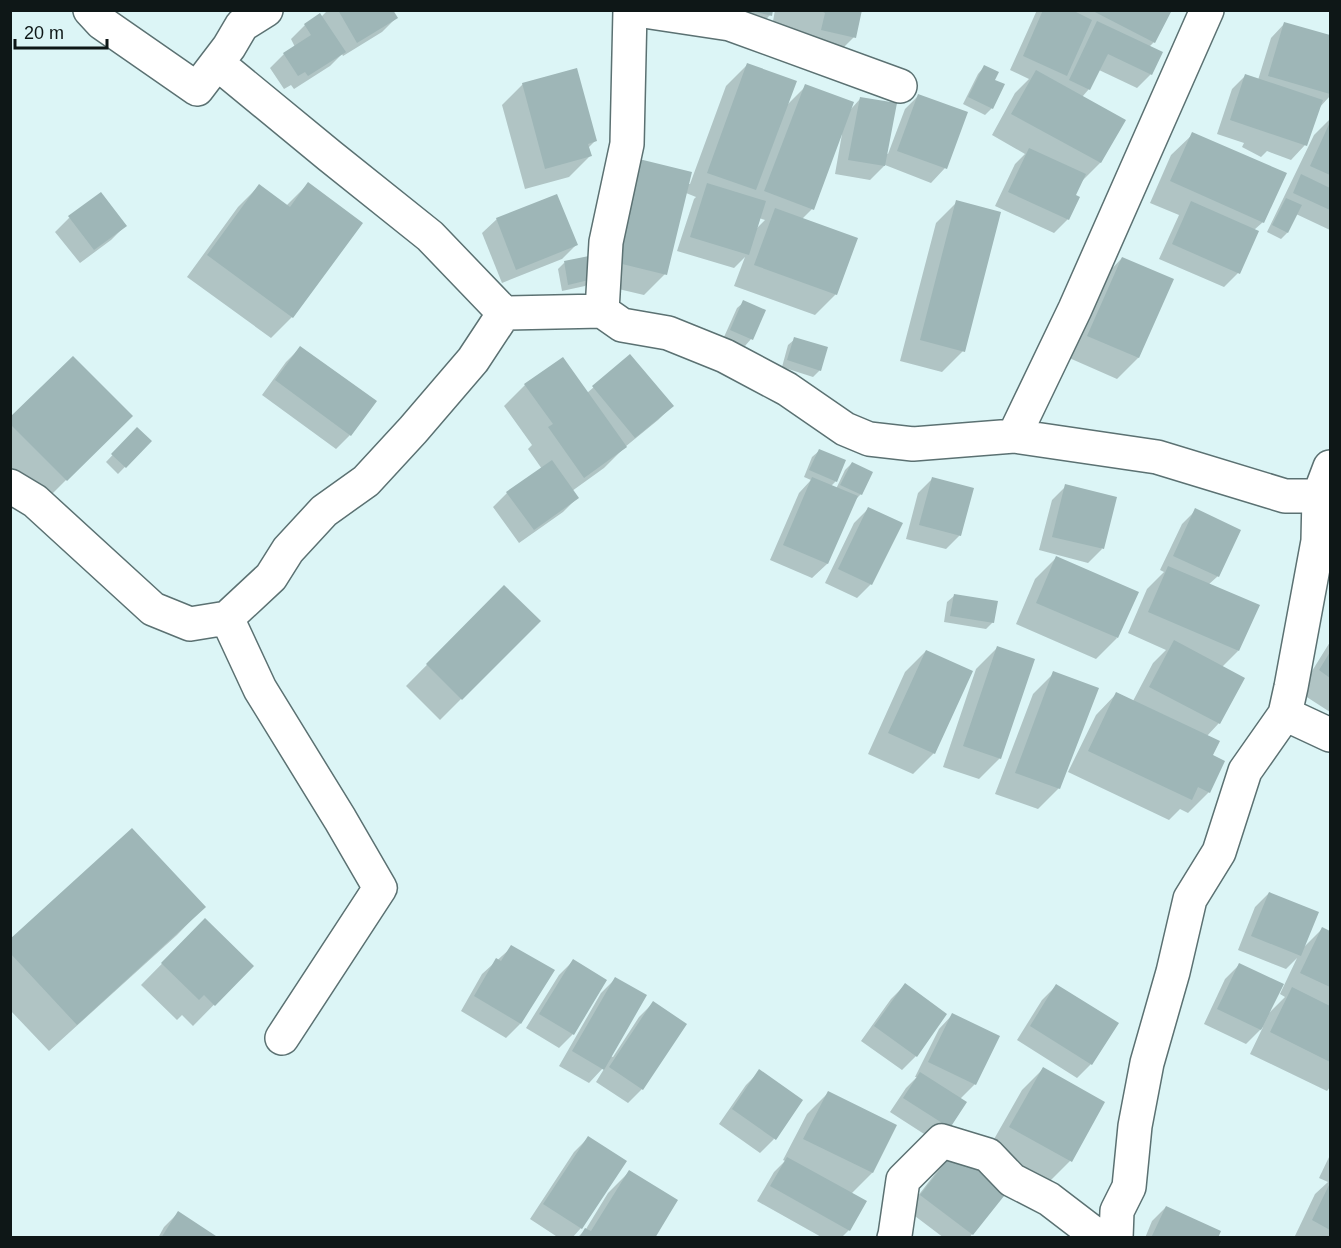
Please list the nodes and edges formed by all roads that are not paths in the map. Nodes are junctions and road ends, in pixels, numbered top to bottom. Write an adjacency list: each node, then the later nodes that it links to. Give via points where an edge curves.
1 (90, 10): 6 (street, via 102,23 197,89)
2 (266, 10): 6 (street, via 242,26)
3 (630, 10): 8 (street, via 627,144 606,242)
4 (637, 10): 7 (street, via 730,24)
5 (1207, 10): 10 (street, via 1075,309)
6 (217, 63): 9 (street, via 430,236)
7 (900, 86)
8 (602, 311): 9 (street); 10 (street, via 622,325 668,333 725,356 787,389 845,429 869,439 913,444)
9 (504, 313): 13 (street, via 473,360 413,430 366,480 324,511 288,550 271,577)
10 (1014, 436): 11 (street, via 1157,457 1285,496)
11 (1325, 482): 14 (street, via 1318,541)
12 (10, 486): 13 (street, via 35,501 153,609 190,624)
13 (227, 618): 16 (street, via 260,689 380,888)
14 (1285, 714): 15 (street); 19 (street, via 1245,771 1219,852 1191,899 1147,1063 1135,1126 1130,1187 1118,1211)
15 (1330, 735)
16 (282, 1038)
17 (894, 1238): 18 (street, via 903,1180 942,1141 988,1155 1012,1180 1049,1199)
18 (1100, 1238)
19 (1116, 1238)

